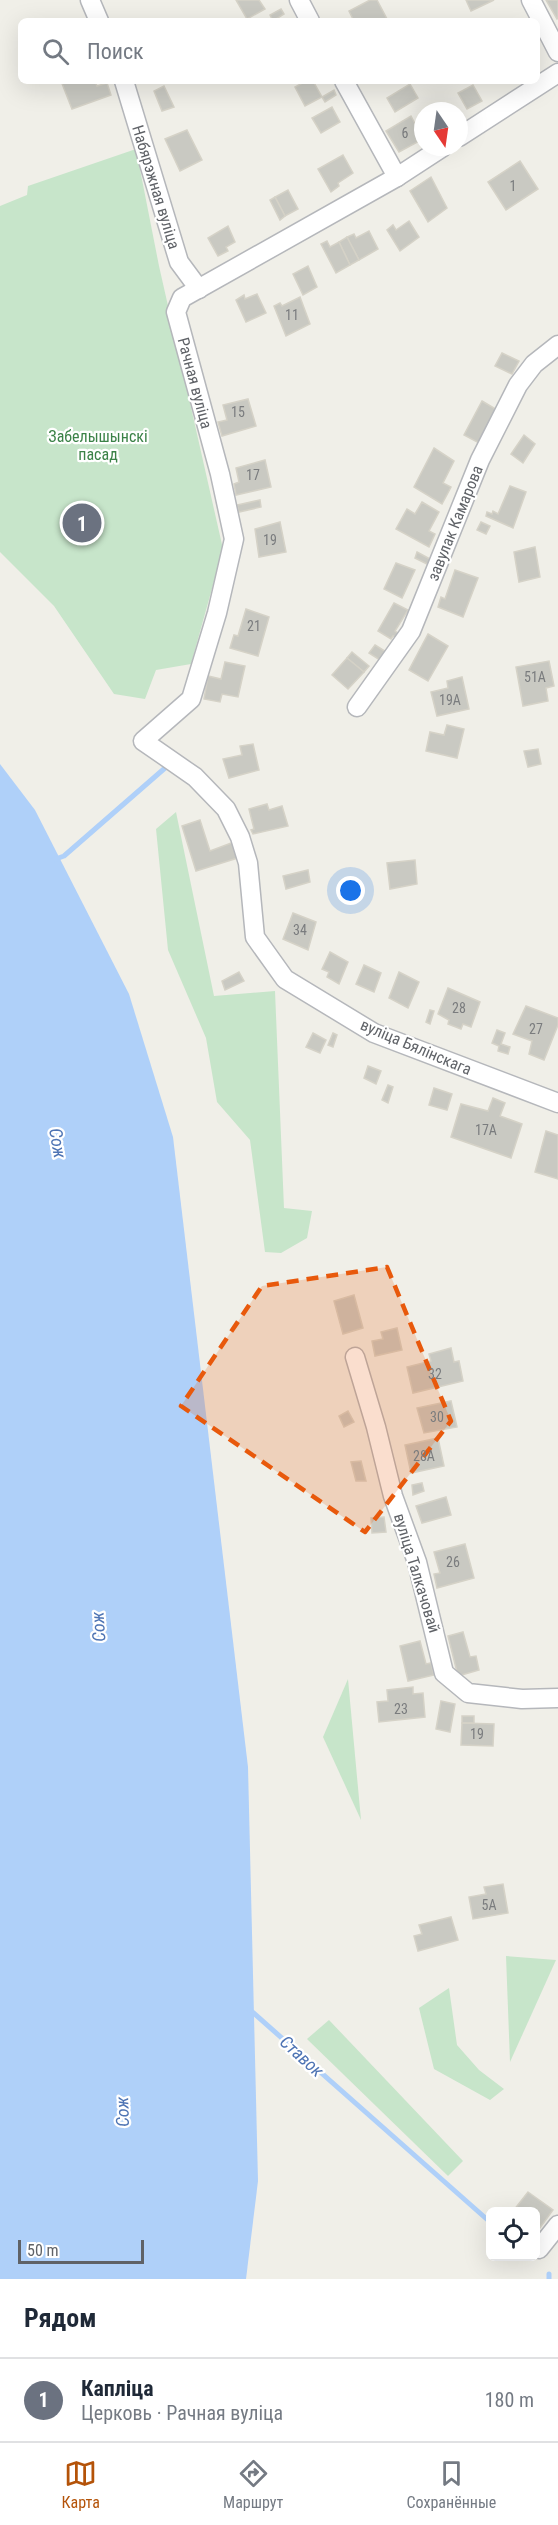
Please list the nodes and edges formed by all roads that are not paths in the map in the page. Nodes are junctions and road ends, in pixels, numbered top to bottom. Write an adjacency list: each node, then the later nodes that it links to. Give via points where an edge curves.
1 (90, 0): 4 (street)
2 (298, 0): 5 (street)
3 (531, 0): 6 (street)
4 (98, 18)
5 (308, 18)
6 (558, 52)
7 (558, 73): 10 (street)
8 (125, 84): 13 (street, Набярэжная вуліца, via 179,262)
9 (346, 84): 12 (street)
10 (468, 131)
11 (429, 156): 12 (street, Рачная вуліца)
12 (397, 177): 13 (street, Рачная вуліца)
13 (199, 289): 16 (street, Рачная вуліца, via 182,298 176,312 234,539 191,699)
14 (558, 345): 15 (street, завулак Камарова, via 534,364 518,385 480,460 411,631)
15 (357, 707)
16 (143, 741): 17 (street, вуліца Бялінскага, via 195,777 226,810 248,863 255,938 285,979 374,1033)
17 (558, 1103)
18 (355, 1358): 19 (street, вуліца Талкачовай, via 393,1496 417,1562 444,1673 468,1692 522,1699)
19 (558, 1698)
20 (558, 2225): 21 (street)
21 (540, 2248)

